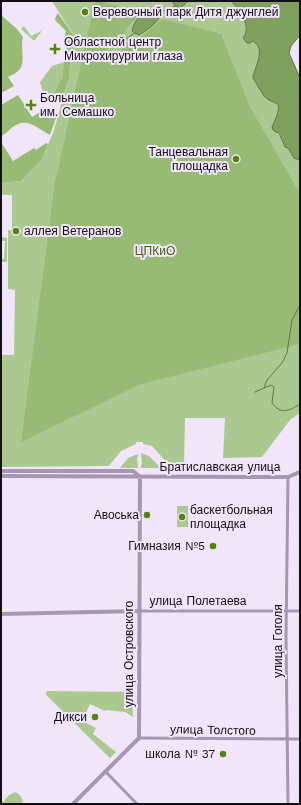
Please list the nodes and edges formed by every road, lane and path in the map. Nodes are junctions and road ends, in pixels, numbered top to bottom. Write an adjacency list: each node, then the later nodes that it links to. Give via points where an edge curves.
1 (1, 471): 4 (street, Братиславская улица, via 133,471)
2 (300, 472): 5 (street, Братиславская улица)
3 (1, 476): 4 (street, Братиславская улица)
4 (140, 477): 5 (street, Братиславская улица); 6 (street, улица Островского)
5 (288, 477): 7 (street, улица Гоголя)
6 (140, 611): 7 (street, улица Полетаева); 9 (street, улица Полетаева); 10 (street, улица Островского)
7 (286, 611): 8 (street, улица Полетаева); 11 (street, улица Гоголя)
8 (300, 611)
9 (1, 614)
10 (139, 738): 11 (street, улица Толстого); 13 (street)
11 (287, 739): 12 (street, улица Толстого); 16 (street, улица Гоголя)
12 (300, 739)
13 (105, 771): 14 (street); 15 (street)
14 (72, 804)
15 (137, 804)
16 (288, 804)

